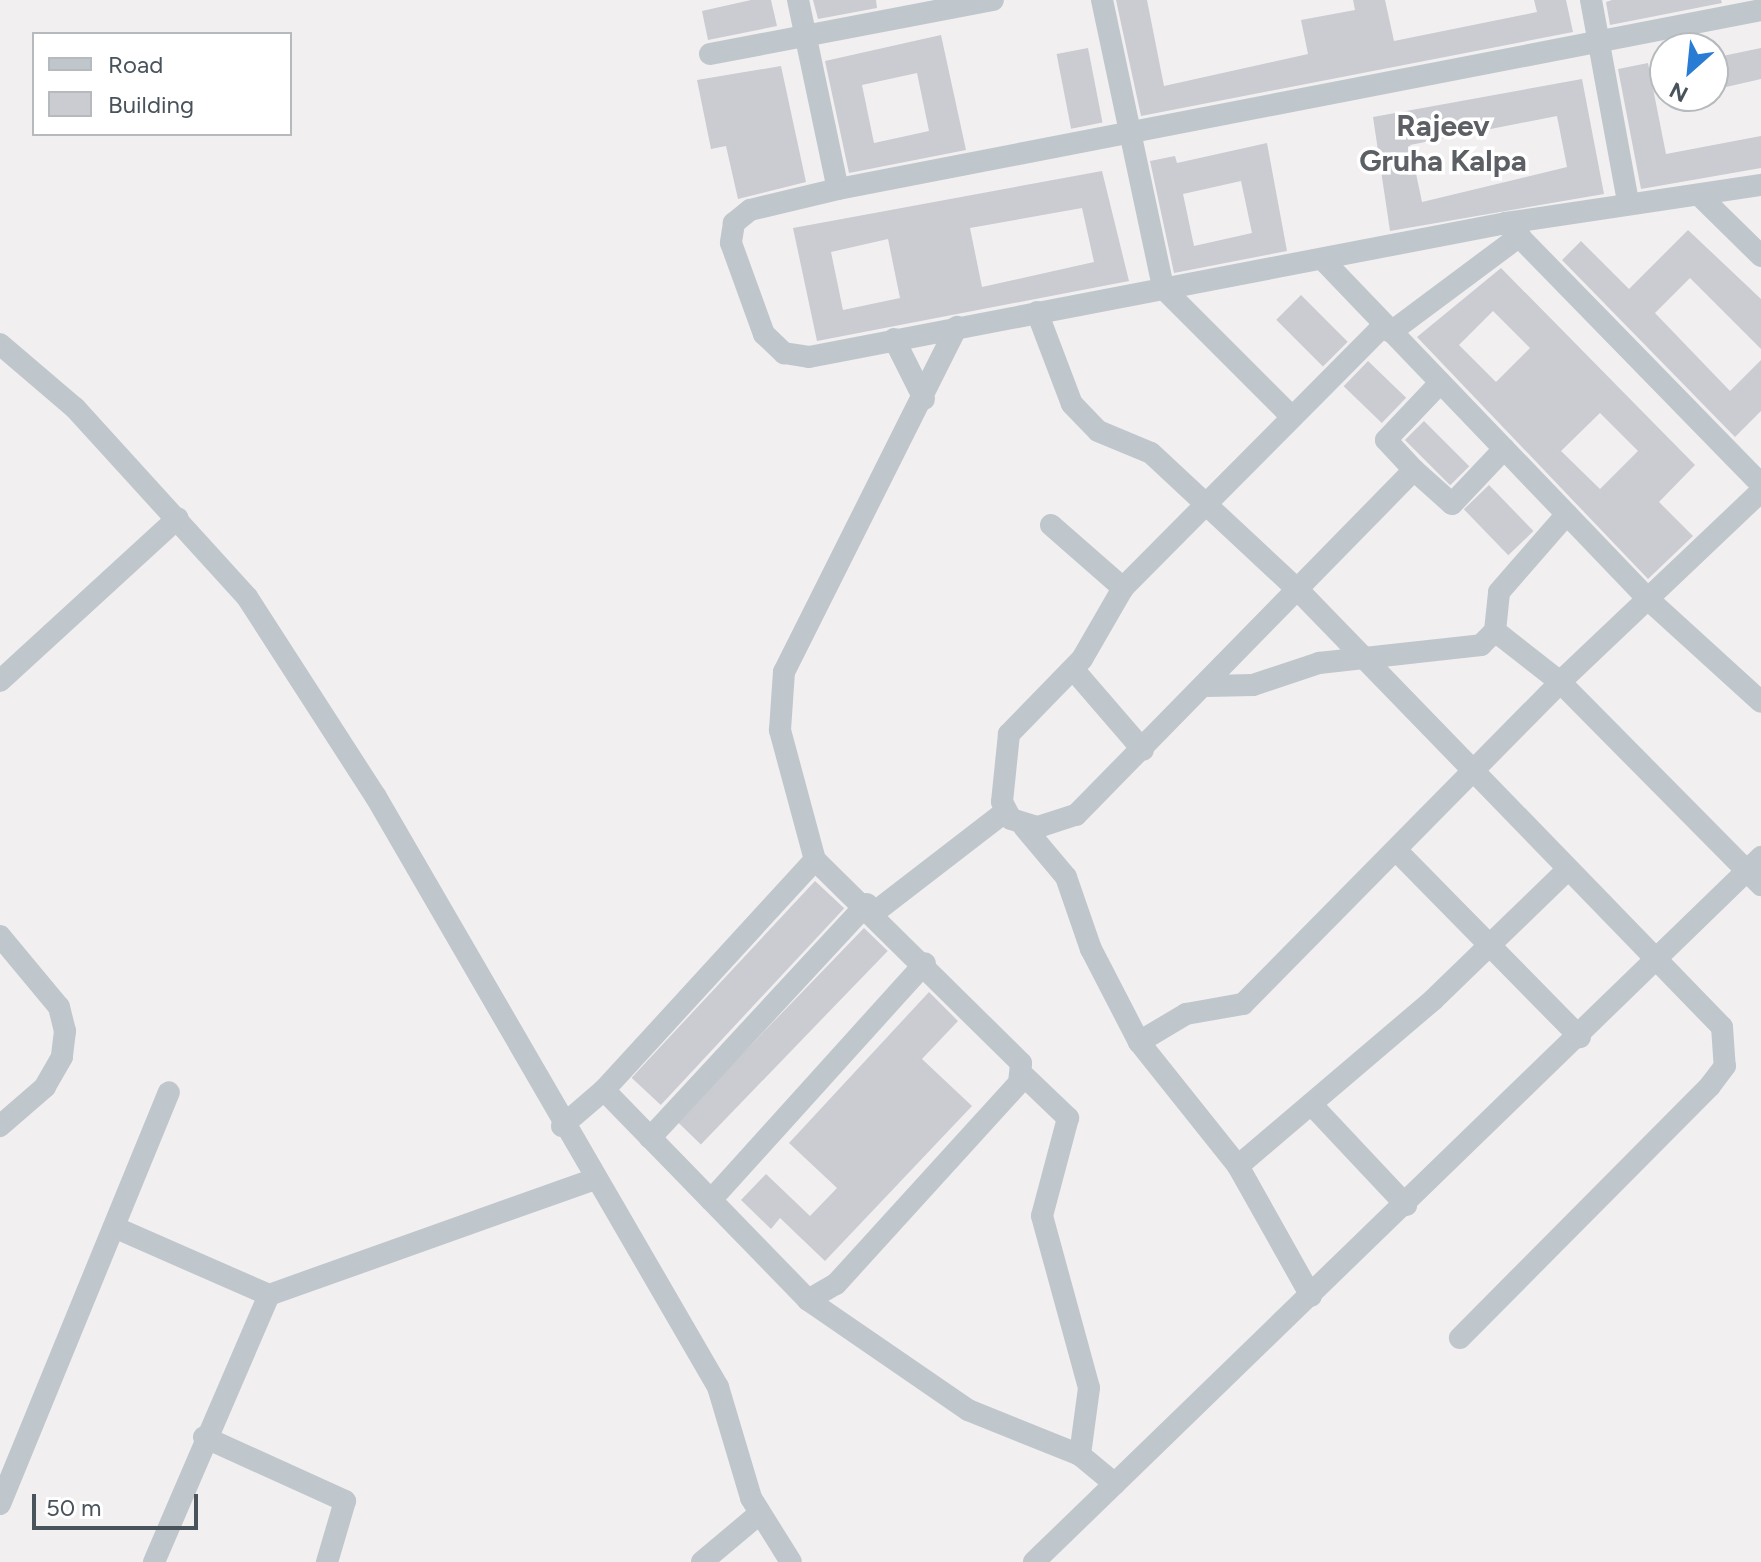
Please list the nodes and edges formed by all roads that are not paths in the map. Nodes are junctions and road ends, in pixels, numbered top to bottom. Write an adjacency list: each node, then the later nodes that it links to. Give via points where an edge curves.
1 (798, 0): 6 (street)
2 (993, 0): 6 (street)
3 (1102, 0): 9 (street)
4 (1591, 0): 7 (street)
5 (1761, 10): 7 (street)
6 (806, 36): 8 (street); 11 (street)
7 (1599, 40): 9 (street); 13 (street)
8 (710, 54)
9 (1133, 136): 11 (street); 17 (street)
10 (1761, 185): 12 (street)
11 (838, 189): 21 (street, via 750,210 734,223 731,243 764,334 784,353 809,357)
12 (1699, 195): 13 (street); 15 (street)
13 (1628, 202): 14 (street)
14 (1513, 230): 16 (street); 20 (street); 28 (street)
15 (1761, 256)
16 (1325, 262): 17 (street); 20 (street)
17 (1163, 288): 18 (street); 25 (street)
18 (1037, 312): 19 (street); 30 (street, via 1072,404 1098,431 1151,453)
19 (957, 327): 21 (street); 24 (street)
20 (1388, 329): 23 (street); 25 (street)
21 (894, 339): 24 (street)
22 (0, 344): 32 (street, via 75,408)
23 (1440, 383): 26 (street); 27 (street, via 1386,440)
24 (924, 399): 49 (street, via 784,672 780,730)
25 (1292, 417): 30 (street)
26 (1504, 449): 27 (street, via 1452,504); 31 (street)
27 (1414, 470): 35 (street)
28 (1761, 484)
29 (1761, 491): 36 (street)
30 (1204, 505): 34 (street); 35 (street)
31 (1567, 514): 36 (street); 37 (street, via 1499,592)
32 (178, 518): 40 (street); 64 (street, via 247,597 376,797)
33 (1051, 525): 34 (street)
34 (1123, 588): 39 (street)
35 (1300, 592): 38 (street); 42 (street)
36 (1649, 600): 41 (street); 43 (street)
37 (1495, 631): 38 (street, via 1481,645); 41 (street)
38 (1367, 657): 42 (street, via 1319,663 1253,685); 45 (street)
39 (1073, 669): 44 (street); 46 (street, via 1009,734)
40 (0, 681)
41 (1560, 682): 45 (street); 51 (street)
42 (1208, 686): 44 (street)
43 (1756, 688)
44 (1143, 750): 47 (street, via 1076,815)
45 (1475, 773): 48 (street); 50 (street)
46 (1006, 811): 47 (street); 52 (street)
47 (1024, 827): 58 (street, via 1066,877 1091,949)
48 (1397, 851): 54 (street); 58 (street, via 1243,1004 1186,1014)
49 (815, 860): 52 (street); 60 (street)
50 (1566, 871): 54 (street); 56 (street)
51 (1757, 871): 56 (street)
52 (871, 908): 55 (street); 65 (street)
53 (0, 936): 63 (street, via 51,994 65,1031 62,1057 45,1087)
54 (1490, 945): 57 (street); 62 (street)
55 (925, 963): 59 (street, via 1021,1063); 68 (street)
56 (1656, 964): 57 (street); 74 (street, via 1722,1027 1725,1066)
57 (1580, 1037): 69 (street)
58 (1139, 1042): 66 (street)
59 (1022, 1074): 73 (street, via 836,1284); 76 (street, via 1068,1118 1042,1216 1089,1388)
60 (604, 1090): 64 (street); 65 (street)
61 (169, 1092): 70 (street)
62 (1311, 1104): 66 (street); 69 (street)
63 (0, 1126)
64 (562, 1126): 67 (street)
65 (650, 1138): 68 (street)
66 (1238, 1166): 72 (street)
67 (594, 1179): 71 (street); 79 (street, via 718,1387)
68 (711, 1200): 73 (street)
69 (1406, 1205): 72 (street)
70 (114, 1227): 71 (street); 78 (street)
71 (269, 1295): 75 (street)
72 (1311, 1296): 77 (street)
73 (808, 1300): 76 (street, via 968,1410)
74 (1460, 1338)
75 (204, 1437): 80 (street); 81 (street, via 345,1501)
76 (1080, 1455): 77 (street)
77 (1115, 1484): 84 (street)
78 (0, 1504)
79 (759, 1514): 82 (street); 83 (street)
80 (154, 1562)
81 (327, 1562)
82 (702, 1562)
83 (791, 1562)
84 (1034, 1562)

